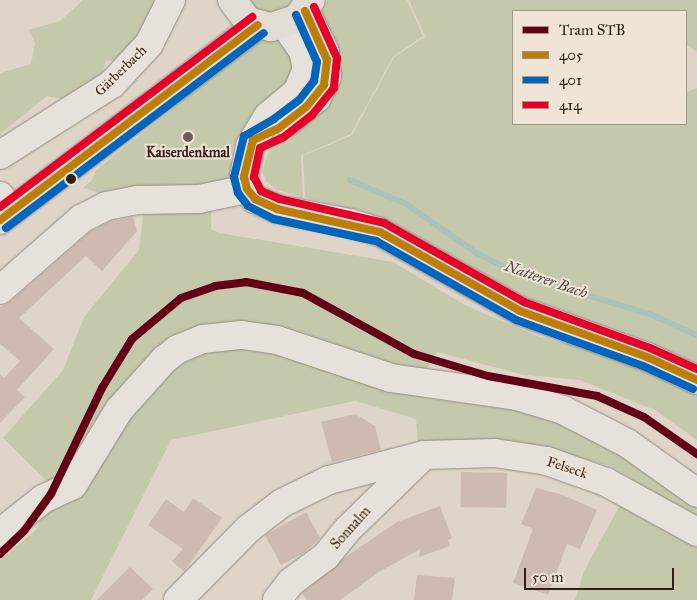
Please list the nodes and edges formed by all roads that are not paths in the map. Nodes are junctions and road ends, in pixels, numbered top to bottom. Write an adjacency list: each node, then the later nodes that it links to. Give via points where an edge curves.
1 (171, 0): 6 (street, Gärberbach, via 150,44 112,84)
2 (233, 3): 4 (main road); 5 (main road, via 220,33)
3 (300, 12): 4 (main road); 7 (street, via 306,78 297,92 268,116 253,140 244,165)
4 (258, 25): 5 (main road)
5 (190, 75): 8 (main road, via 139,117)
6 (0, 155)
7 (247, 189): 9 (street, via 199,199 137,200 106,206 81,219); 10 (street, via 260,203 277,209 380,232 520,312 648,357)
8 (4, 209)
9 (0, 290)
10 (697, 380)
11 (424, 455): 13 (street, Felseck, via 495,453 547,461 606,482); 15 (street, Felseck, via 329,480 282,503 248,529); 16 (street, Sonnalm, via 347,530 326,556 291,582)
12 (697, 493): 14 (street, via 627,443 564,410 517,396 391,378 277,340 242,335 203,339 178,349 165,359 119,410 73,485 42,499)
13 (697, 532)
14 (0, 533)
15 (178, 600)
16 (277, 600)

